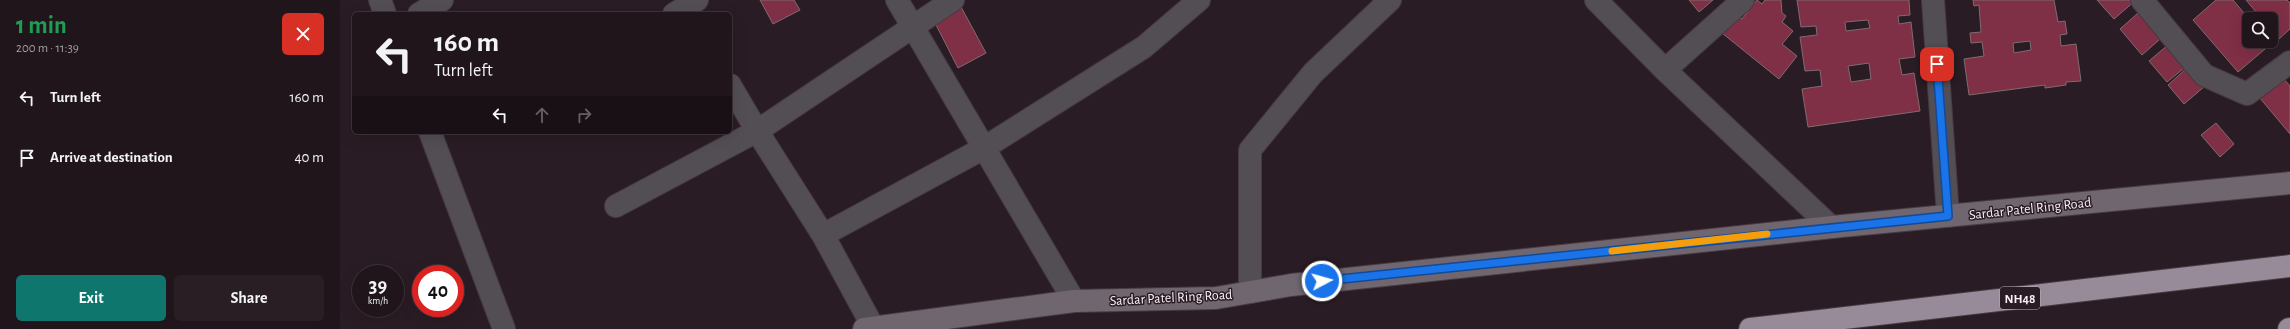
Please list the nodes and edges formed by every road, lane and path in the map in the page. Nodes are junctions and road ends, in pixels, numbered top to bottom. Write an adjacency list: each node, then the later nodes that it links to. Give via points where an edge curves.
1 (380, 0): 11 (street)
2 (442, 0): 12 (street)
3 (897, 0): 13 (street)
4 (953, 0): 13 (street)
5 (1199, 0): 19 (street, via 1144,47)
6 (1596, 0): 15 (street)
7 (1743, 0): 15 (street)
8 (1933, 0): 22 (street)
9 (2142, 0): 14 (street, via 2204,75 2247,94)
10 (1378, 4): 26 (street, via 1312,73 1250,150)
11 (384, 12)
12 (422, 12)
13 (913, 26): 17 (street); 19 (street)
14 (2290, 62)
15 (1665, 70): 23 (street)
16 (732, 89): 17 (street)
17 (756, 131): 21 (street); 24 (street)
18 (431, 134): 29 (street)
19 (984, 148): 24 (street); 27 (street)
20 (2290, 183): 22 (street, Sardar Patel Ring Road)
21 (616, 206)
22 (1948, 216): 23 (street, Sardar Patel Ring Road)
23 (1831, 227): 26 (street, Sardar Patel Ring Road, via 1291,284)
24 (823, 235): 28 (street)
25 (2290, 266): 30 (highway, NH48)
26 (1250, 292): 27 (street, Sardar Patel Ring Road, via 1216,298)
27 (1074, 301): 28 (street, Sardar Patel Ring Road)
28 (868, 328)
29 (504, 329)
30 (1750, 329)

